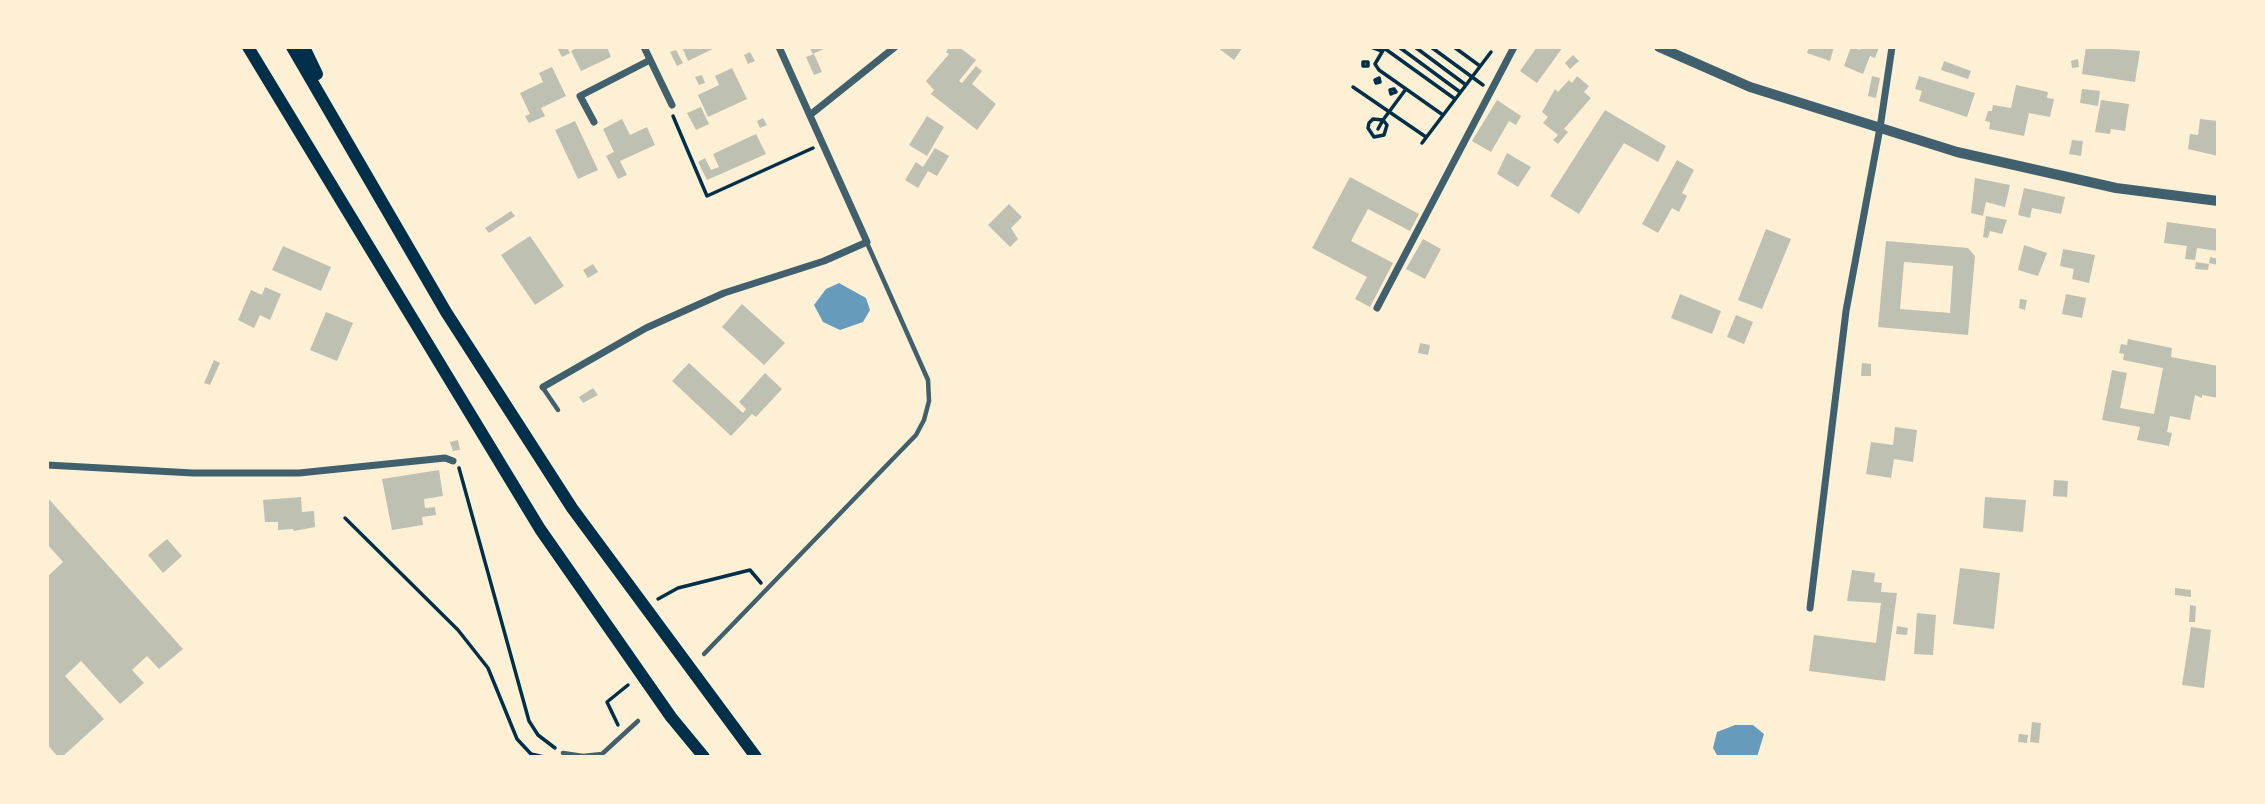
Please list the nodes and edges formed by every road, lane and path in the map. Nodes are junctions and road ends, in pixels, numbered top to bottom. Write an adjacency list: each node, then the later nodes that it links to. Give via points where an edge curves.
1 (239, 47): 44 (main road)
2 (248, 47): 44 (main road)
3 (292, 47): 38 (main road)
4 (304, 47): 38 (main road)
5 (644, 47): 18 (street)
6 (779, 47): 34 (street)
7 (895, 47): 34 (street)
8 (1371, 47): 16 (path)
9 (1399, 47): 30 (path)
10 (1415, 47): 26 (path)
11 (1431, 47): 23 (path)
12 (1454, 47): 21 (path)
13 (1514, 47): 47 (street)
14 (1659, 47): 39 (street, via 1750,87)
15 (1892, 47): 39 (street)
16 (1384, 48): 20 (path); 31 (path)
17 (1490, 52): 21 (path)
18 (650, 60): 32 (street); 37 (street, via 580,96)
19 (1369, 63): 20 (path)
20 (1375, 64): 22 (path)
21 (1480, 66): 23 (path)
22 (1383, 73): 24 (path); 25 (path)
23 (1472, 76): 26 (path)
24 (1379, 79)
25 (1398, 83): 28 (path); 29 (path)
26 (1466, 85): 30 (path)
27 (1353, 87): 33 (path)
28 (1394, 89)
29 (1406, 89): 33 (path); 35 (path)
30 (1460, 92): 31 (path)
31 (1455, 99): 35 (path)
32 (672, 105): 42 (path, via 707,196)
33 (1390, 112): 36 (path); 41 (path)
34 (810, 115): 42 (street)
35 (1443, 115): 41 (path)
36 (1383, 120): 36 (path, via 1373,119 1369,133 1384,135 1387,125); 40 (path)
37 (594, 122)
38 (342, 128): 64 (main road, via 446,312 572,508)
39 (1880, 128): 45 (street, via 2052,175); 55 (street, via 1846,311)
40 (1378, 129)
41 (1426, 137): 43 (path)
42 (823, 144): 46 (street)
43 (1422, 144)
44 (308, 145): 63 (main road, via 540,529)
45 (2218, 201)
46 (867, 242): 48 (street, via 724,293 646,328); 53 (lane, via 928,380 924,421 916,435)
47 (1377, 308)
48 (543, 387): 49 (lane)
49 (558, 410)
50 (453, 461): 51 (street, via 445,457 299,473); 60 (path, via 459,466 528,720 538,735)
51 (47, 466)
52 (345, 518): 62 (path, via 458,630 488,668 517,739 531,754)
53 (767, 589): 54 (path, via 750,569 678,588); 56 (lane)
54 (656, 601)
55 (1810, 608)
56 (705, 654)
57 (628, 685): 59 (path, via 607,702 611,716)
58 (638, 721): 59 (lane)
59 (625, 733): 61 (lane)
60 (563, 753): 61 (lane)
61 (603, 755)
62 (544, 757)
63 (704, 757)
64 (756, 757)

